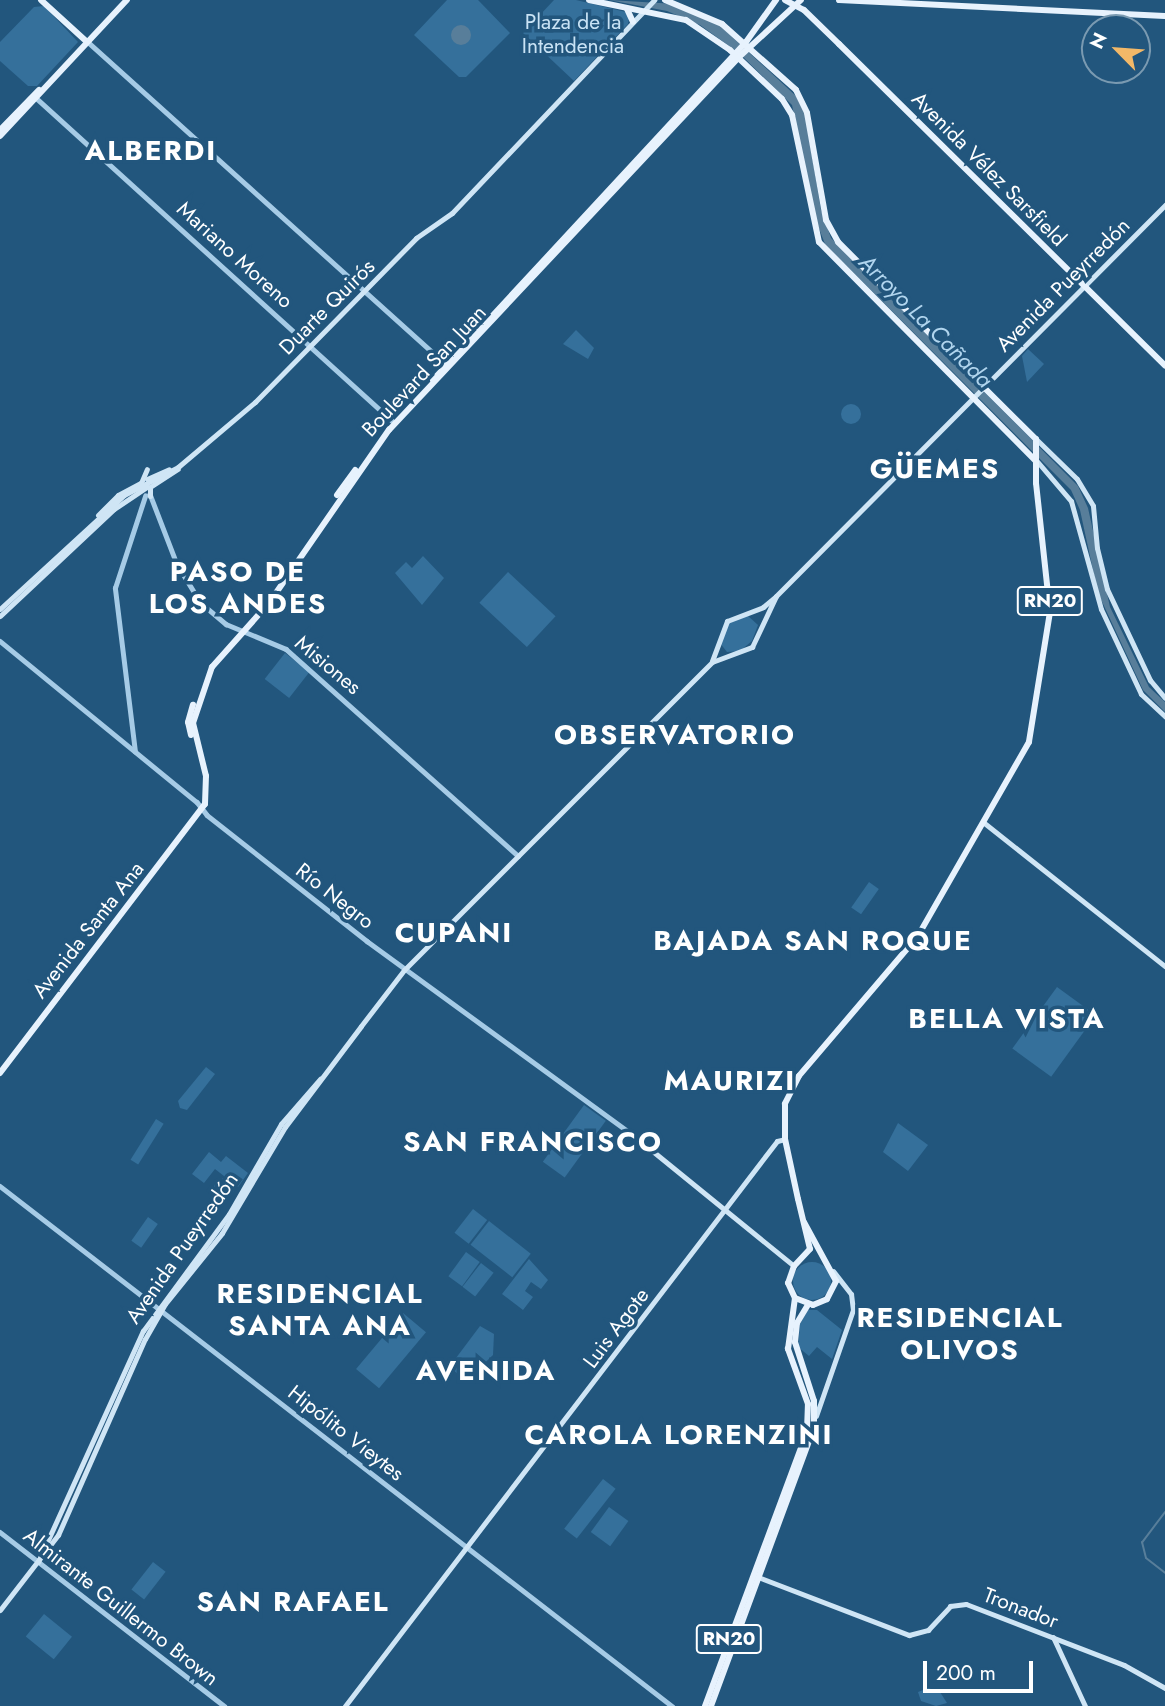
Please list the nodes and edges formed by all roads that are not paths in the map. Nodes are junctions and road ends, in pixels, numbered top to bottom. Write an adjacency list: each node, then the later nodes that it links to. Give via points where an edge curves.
1 (41, 0): 14 (main road)
2 (127, 0): 14 (main road)
3 (589, 0): 10 (main road)
4 (654, 0): 11 (main road, Duarte Quirós)
5 (665, 0): 15 (main road, via 707,15)
6 (776, 0): 15 (main road, Boulevard San Juan)
7 (785, 0): 9 (main road, Avenida Vélez Sarsfield)
8 (839, 0): 12 (main road)
9 (798, 3): 15 (main road, Boulevard San Juan); 23 (main road, Avenida Vélez Sarsfield)
10 (622, 7): 11 (main road); 13 (main road, via 632,12)
11 (645, 10): 13 (main road, Duarte Quirós); 16 (main road, via 686,20)
12 (1165, 16)
13 (634, 22): 18 (main road, Duarte Quirós)
14 (87, 42): 19 (main road); 24 (street)
15 (748, 44): 16 (main road, Boulevard San Juan); 28 (main road, via 802,99 825,215 838,242)
16 (737, 55): 27 (main road, Boulevard San Juan); 29 (main road, via 791,112 818,242)
17 (567, 79): 18 (main road)
18 (576, 83): 24 (main road, Duarte Quirós, via 452,213 420,235)
19 (35, 97): 20 (main road); 21 (main road); 25 (street, Mariano Moreno)
20 (0, 130)
21 (0, 136)
22 (1165, 205): 23 (main road, Avenida Pueyrredón)
23 (1083, 287): 26 (main road, Avenida Vélez Sarsfield); 28 (main road, Avenida Pueyrredón)
24 (365, 291): 25 (main road, Duarte Quirós); 27 (street)
25 (311, 346): 31 (street, Mariano Moreno); 34 (main road, Duarte Quirós)
26 (1165, 366)
27 (449, 367): 30 (main road, Boulevard San Juan); 31 (main road, Boulevard San Juan)
28 (983, 389): 29 (main road, Avenida Pueyrredón); 33 (main road)
29 (974, 398): 35 (main road); 42 (main road, Avenida Pueyrredón)
30 (400, 419): 32 (main road); 47 (main road, Boulevard San Juan)
31 (391, 421): 47 (main road, Boulevard San Juan)
32 (401, 429)
33 (1036, 439): 35 (main road, RN20); 52 (main road, via 1077,479 1093,506 1107,589 1150,680)
34 (191, 458): 38 (main road); 38 (main road, via 149,478); 41 (main road, Duarte Quirós, bridge, via 124,495)
35 (1036, 460): 53 (main road, via 1070,501 1101,609 1142,694); 56 (main road, RN20, via 1048,580 1048,632 1029,742)
36 (147, 469): 37 (main road)
37 (136, 486): 38 (main road); 41 (main road, via 112,500)
38 (149, 487): 39 (main road); 40 (main road)
39 (133, 496): 40 (main road); 45 (main road)
40 (149, 496): 47 (street, Misiones, via 179,568 199,600 219,619); 54 (street, via 115,588)
41 (92, 523): 43 (main road, Duarte Quirós)
42 (776, 596): 44 (main road, Avenida Pueyrredón); 46 (main road, Avenida Pueyrredón)
43 (0, 609)
44 (748, 613): 46 (main road); 49 (main road, Avenida Pueyrredón, via 727,621)
45 (0, 616)
46 (761, 624): 50 (main road, Avenida Pueyrredón, via 752,647)
47 (243, 631): 55 (main road, Boulevard San Juan, via 209,671 194,716 206,780); 57 (street, Misiones, via 286,649)
48 (0, 641): 54 (street, Río Negro)
49 (719, 643): 50 (main road); 51 (main road, Avenida Pueyrredón)
50 (730, 655): 51 (main road, Avenida Pueyrredón)
51 (712, 662): 57 (main road, Avenida Pueyrredón)
52 (1165, 698)
53 (1165, 716)
54 (135, 753): 55 (street, Río Negro)
55 (203, 808): 59 (street, Río Negro); 60 (main road, Avenida Santa Ana)
56 (983, 822): 58 (main road); 62 (main road, RN20, via 914,942 796,1080 784,1109)
57 (519, 856): 59 (main road, Avenida Pueyrredón)
58 (1165, 966)
59 (404, 970): 61 (street, Río Negro); 72 (main road, Avenida Pueyrredón, via 281,1124 229,1214)
60 (0, 1073)
61 (634, 1136): 64 (main road, Río Negro)
62 (785, 1139): 64 (main road, Luis Agote, via 777,1141); 65 (main road, RN20)
63 (0, 1186): 72 (street, Hipólito Vieytes)
64 (726, 1208): 68 (main road, Río Negro); 75 (main road, Luis Agote)
65 (804, 1222): 66 (main road, RN20); 67 (main road, RN20, via 810,1249)
66 (823, 1260): 67 (main road); 69 (main road, RN20)
67 (800, 1261): 68 (main road)
68 (794, 1266): 70 (main road, RN20, via 788,1283)
69 (833, 1271): 71 (main road, via 831,1295); 73 (main road, via 851,1294 853,1310)
70 (795, 1298): 71 (main road); 77 (main road, RN20, via 788,1349 807,1399 808,1425)
71 (808, 1305): 73 (main road, via 797,1322 795,1350)
72 (160, 1309): 75 (street, Hipólito Vieytes); 76 (main road, Avenida Pueyrredón, via 139,1338); 76 (main road, Avenida Pueyrredón, via 58,1535)
73 (816, 1416): 77 (main road, RN20)
74 (0, 1532): 76 (street, Almirante Guillermo Brown)
75 (468, 1548): 82 (main road, Luis Agote); 83 (street, Hipólito Vieytes)
76 (38, 1562): 78 (main road); 81 (street, Almirante Guillermo Brown)
77 (756, 1575): 79 (main road, Tronador, via 909,1635 925,1632 945,1609 961,1604); 84 (main road, RN20); 85 (main road, RN20)
78 (0, 1610)
79 (1053, 1637): 80 (main road, Tronador, via 1124,1665); 86 (main road)
80 (1165, 1688)
81 (224, 1706)
82 (345, 1706)
83 (672, 1706)
84 (705, 1706)
85 (711, 1706)
86 (1085, 1706)

